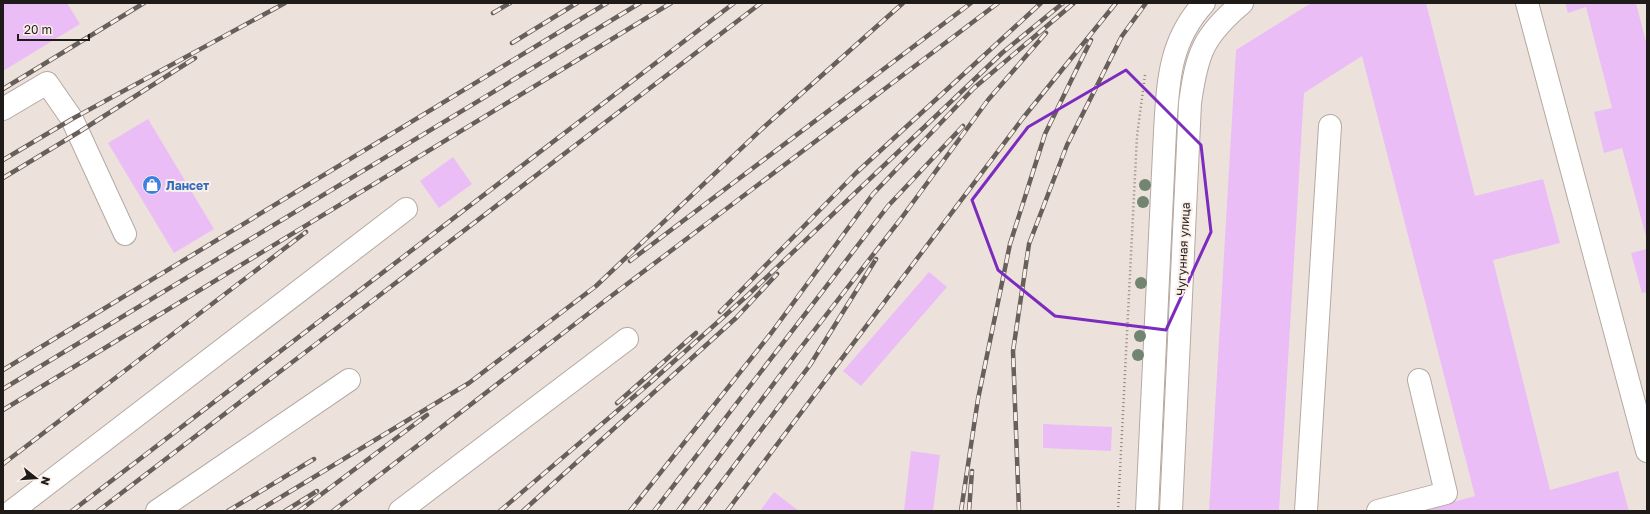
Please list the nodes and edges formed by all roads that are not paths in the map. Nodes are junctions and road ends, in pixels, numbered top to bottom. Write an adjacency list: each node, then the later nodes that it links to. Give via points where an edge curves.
1 (1204, 3): 15 (street, Чугунная улица, via 1184,30 1170,72)
2 (1242, 3): 16 (street, Чугунная улица, via 1206,40 1198,60 1190,103)
3 (1528, 3): 11 (street)
4 (3, 109): 7 (street, via 47,83 72,119)
5 (1330, 126): 17 (street)
6 (406, 209): 12 (street)
7 (125, 234)
8 (626, 339): 14 (street)
9 (349, 380): 13 (street)
10 (1418, 380): 18 (street, via 1446,493)
11 (1647, 451)
12 (12, 511)
13 (157, 511)
14 (400, 511)
15 (1147, 511)
16 (1171, 511)
17 (1306, 511)
18 (1378, 511)

